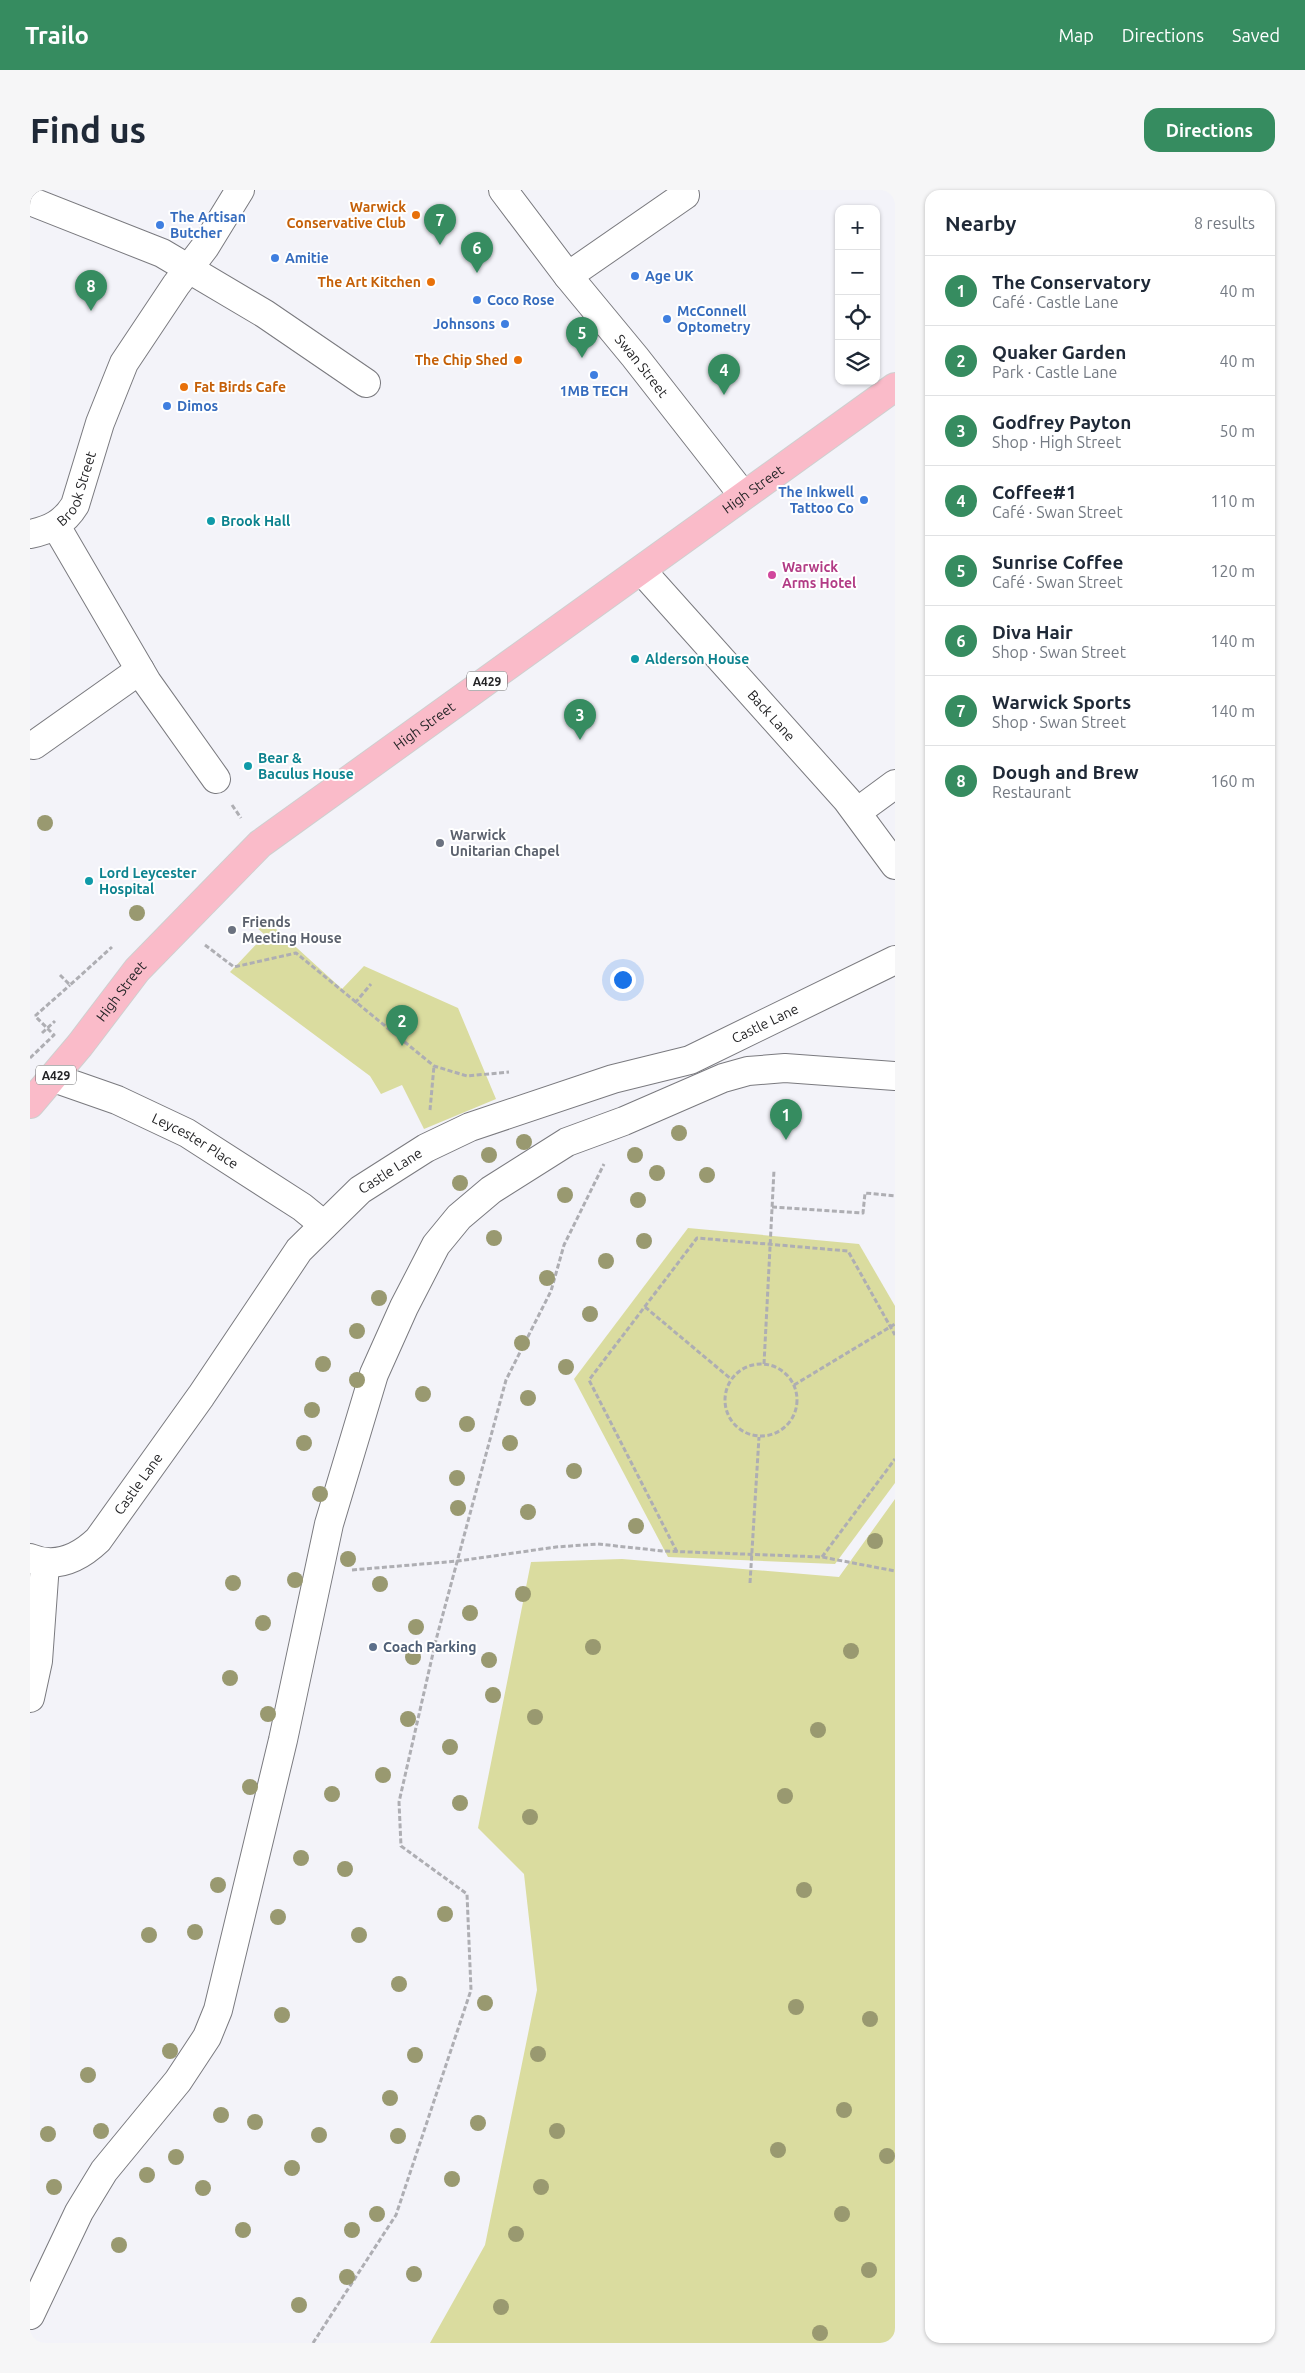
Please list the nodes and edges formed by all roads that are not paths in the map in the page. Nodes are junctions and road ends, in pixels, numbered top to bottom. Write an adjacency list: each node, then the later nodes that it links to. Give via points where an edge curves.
1 (240, 190): 5 (street, Brook Street)
2 (503, 190): 6 (street, Swan Street)
3 (682, 190): 6 (street, via 685,195)
4 (30, 201): 5 (street, via 162,252)
5 (190, 268): 7 (street, via 265,314); 10 (street, Brook Street, via 124,363 103,414 74,505)
6 (568, 276): 9 (street, Swan Street)
7 (366, 383)
8 (895, 387): 9 (main road, High Street / A429)
9 (743, 496): 12 (main road, High Street / A429)
10 (56, 526): 11 (street); 13 (street, Brook Street)
11 (30, 534)
12 (642, 571): 17 (street, Back Lane); 21 (main road, High Street / A429, via 260,844 137,970)
13 (140, 670): 14 (street); 15 (street, Brook Street)
14 (34, 745)
15 (216, 779)
16 (895, 784): 17 (street)
17 (857, 812): 18 (street, Back Lane)
18 (895, 865)
19 (895, 960): 23 (street, Castle Lane, via 690,1060 613,1079 470,1127 394,1166 360,1190)
20 (895, 1076): 26 (street, via 785,1068 748,1071 723,1078 567,1142 491,1190 460,1217 436,1246 374,1374 329,1524 283,1740 218,2010 207,2037 178,2081 104,2171 84,2204)
21 (54, 1078): 22 (main road, High Street / A429); 23 (street, Leycester Place, via 117,1100 188,1133 302,1207)
22 (30, 1104)
23 (324, 1225): 24 (street, Castle Lane, via 294,1258 98,1540 74,1558 58,1563)
24 (38, 1561): 25 (street, via 38,1661)
25 (30, 1698)
26 (30, 2315)

